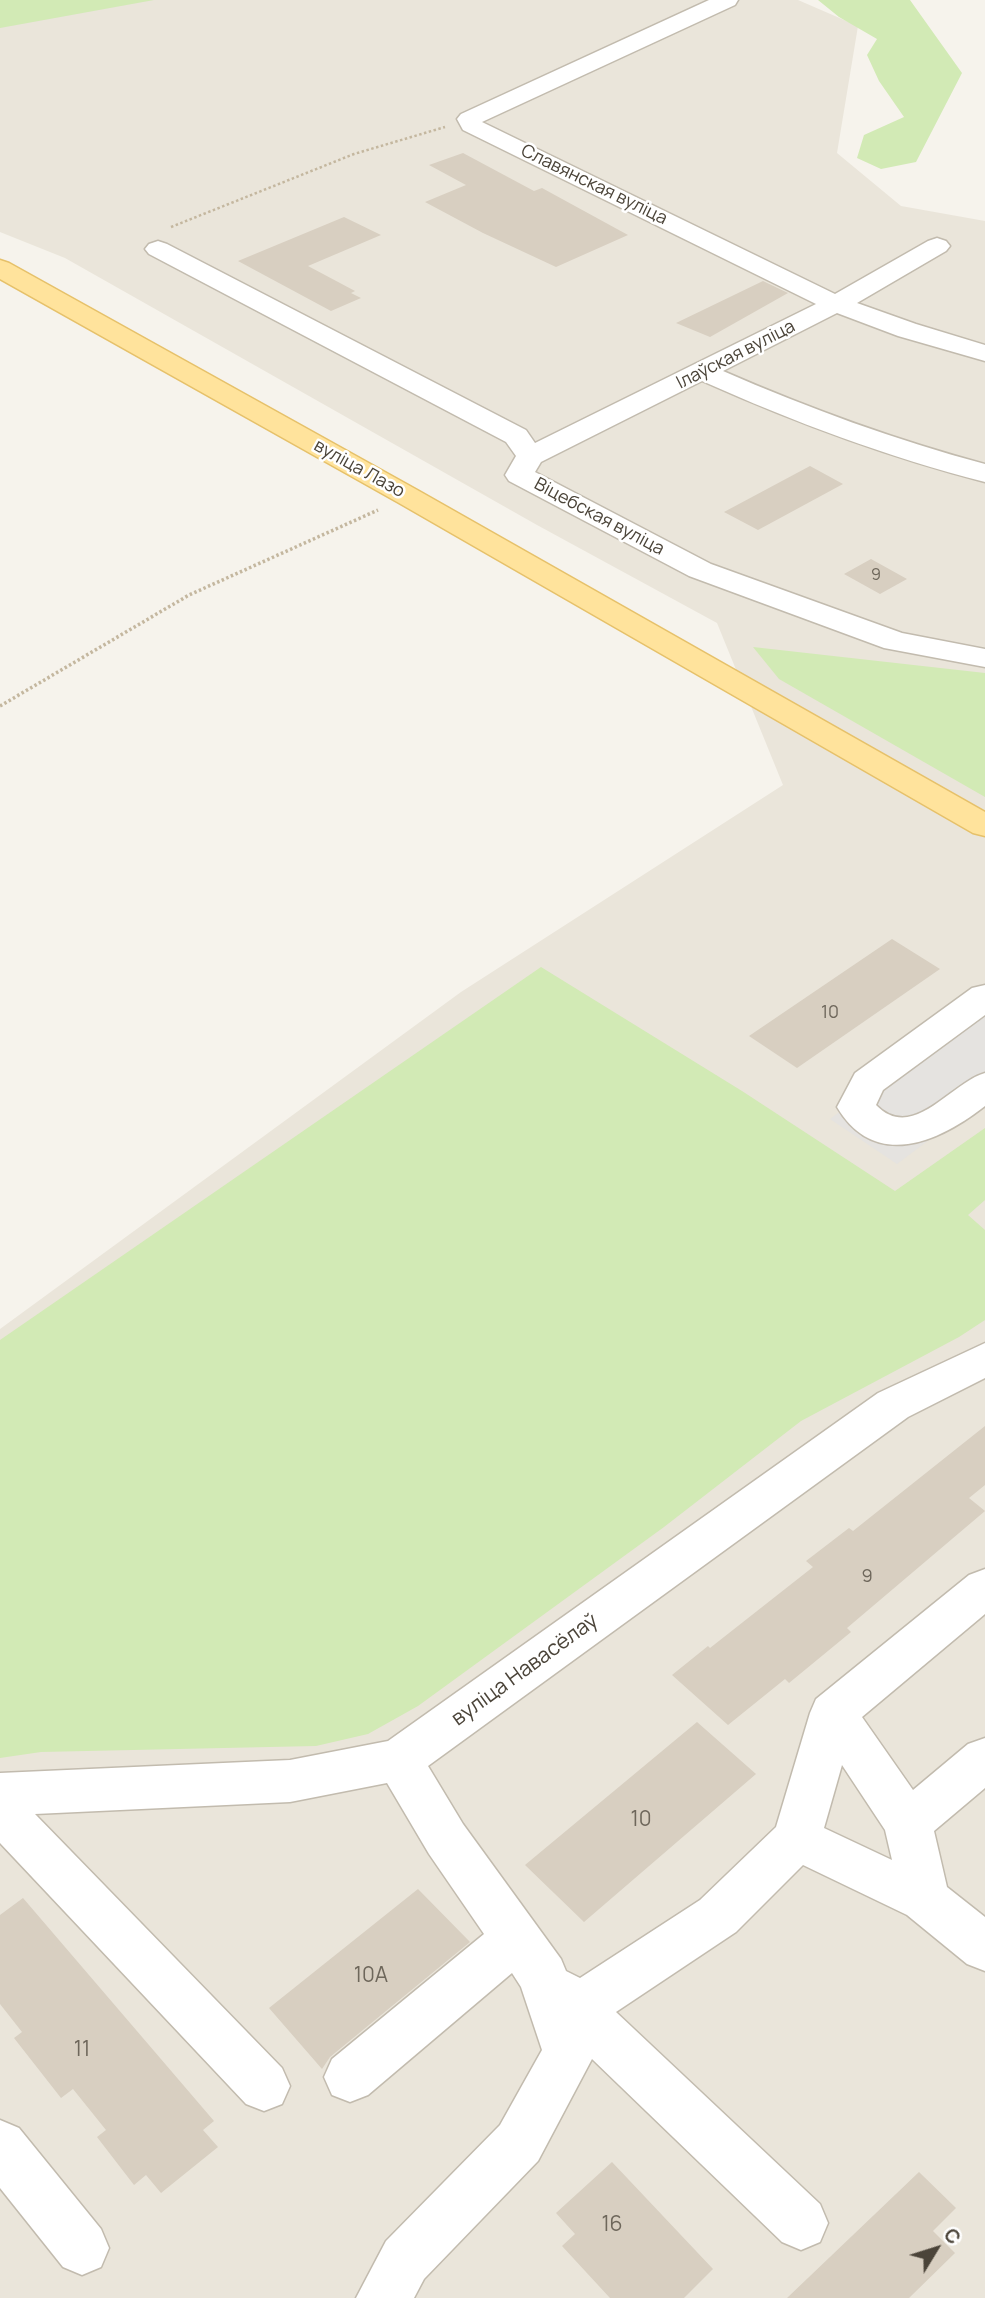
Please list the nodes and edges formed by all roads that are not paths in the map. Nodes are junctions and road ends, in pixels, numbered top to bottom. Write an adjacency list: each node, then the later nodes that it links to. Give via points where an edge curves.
1 (727, 0): 5 (street, Славянская вуліца, via 469,119 471,125)
2 (937, 246): 5 (street, Ілаўская вуліца)
3 (158, 249): 8 (street, Віцебская вуліца, via 516,436)
4 (0, 268): 11 (main road, вуліца Лазо)
5 (836, 304): 6 (street, Славянская вуліца); 7 (street, Ілаўская вуліца)
6 (985, 353)
7 (703, 372): 8 (street, Ілаўская вуліца); 9 (street, via 794,412)
8 (530, 456): 10 (street, Віцебская вуліца, via 519,475 700,570 895,641)
9 (985, 473)
10 (985, 658)
11 (985, 826)
12 (985, 996): 13 (street, via 868,1082 856,1107 873,1124 902,1133 938,1122)
13 (985, 1086)
14 (985, 1359): 18 (street, вуліца Навасёлаў, via 892,1405)
15 (985, 1588): 16 (street)
16 (833, 1713): 21 (street); 22 (street)
17 (985, 1759): 21 (street)
18 (399, 1760): 19 (street, вуліца Навасёлаў, via 289,1781); 25 (street, via 446,1839)
19 (0, 1794)
20 (0, 1810): 27 (street)
21 (908, 1823): 23 (street)
22 (797, 1839): 23 (street); 25 (street, via 718,1916)
23 (925, 1899): 24 (street)
24 (985, 1948)
25 (545, 1974): 26 (street); 29 (street); 31 (street, via 569,2053 519,2143 405,2260)
26 (350, 2077)
27 (264, 2086)
28 (0, 2146): 30 (street)
29 (802, 2223)
30 (82, 2248)
31 (384, 2298)

